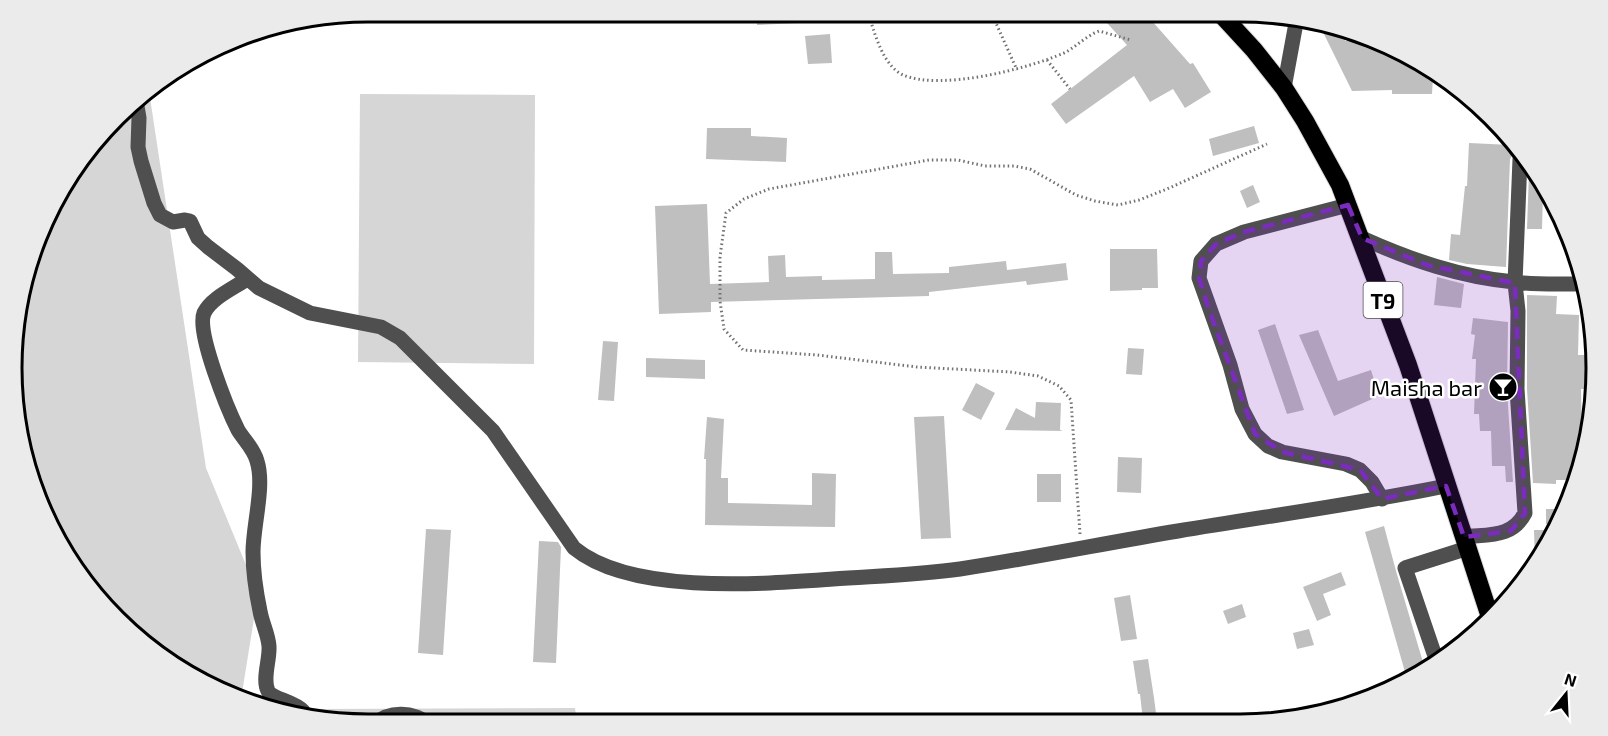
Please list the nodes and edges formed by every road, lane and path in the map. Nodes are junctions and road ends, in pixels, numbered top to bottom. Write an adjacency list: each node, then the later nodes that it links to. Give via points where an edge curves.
1 (871, 22): 7 (path, via 887,60 902,74 936,81)
2 (995, 22): 7 (path)
3 (1228, 22): 8 (highway, T9)
4 (1295, 27): 8 (street)
5 (1131, 40): 6 (path, via 1099,31)
6 (1047, 60): 7 (path); 9 (path)
7 (1017, 70)
8 (1284, 88): 13 (highway, T9, via 1323,152)
9 (1070, 89)
10 (138, 110): 15 (street, via 138,147 160,215 173,222 190,221 198,238)
11 (1267, 144): 21 (path, via 1139,200 1118,205 1076,195 1030,169 929,160 769,189 744,199 726,213 720,257 720,302 724,329 743,350 1010,372 1038,376 1059,386 1071,399)
12 (1520, 166): 16 (street)
13 (1348, 206): 14 (highway, T9); 19 (street, via 1244,232 1216,244 1201,261 1199,278 1242,409 1255,434 1282,452 1360,470)
14 (1362, 238): 16 (street, via 1428,265); 18 (highway, T9)
15 (247, 279): 21 (street, via 310,314 381,327 400,338 493,431 573,548 604,566 669,580 761,583 957,569); 24 (street, via 213,302 204,313 203,330 227,406 258,462 253,549 260,611 269,645 268,692)
16 (1515, 283): 17 (street); 20 (street, via 1525,513 1511,531)
17 (1575, 284)
18 (1446, 486): 19 (street); 20 (highway, T9)
19 (1382, 499): 21 (street)
20 (1466, 542): 22 (highway, T9); 23 (street, via 1405,568)
21 (1082, 547)
22 (1487, 609)
23 (1434, 653)
24 (299, 707)

